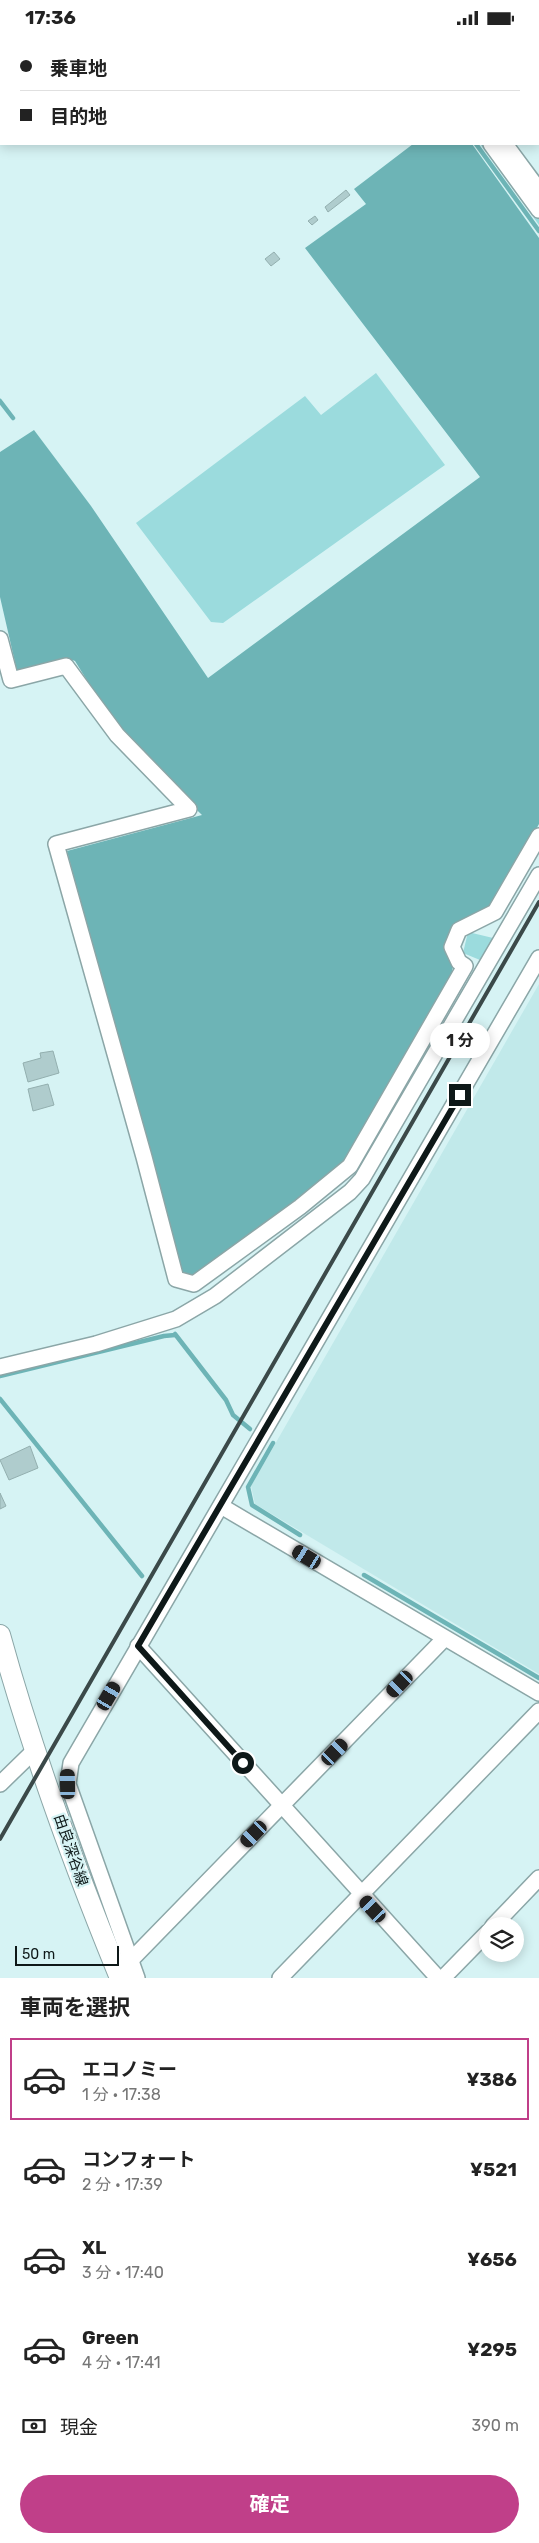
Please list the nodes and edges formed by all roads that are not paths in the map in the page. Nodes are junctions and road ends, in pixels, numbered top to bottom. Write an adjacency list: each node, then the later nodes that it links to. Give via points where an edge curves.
1 (492, 145): 4 (street)
2 (506, 145): 3 (street)
3 (539, 190)
4 (539, 210)
5 (0, 639): 6 (street, via 11,680 66,666 117,735 188,809 56,844 176,1279 194,1284 300,1207 350,1166 465,966 459,962 452,947 459,929 495,912)
6 (539, 836)
7 (539, 875): 9 (street, via 362,1179 350,1192 215,1296 176,1319)
8 (539, 958): 10 (street)
9 (0, 1367)
10 (221, 1506): 12 (street); 13 (street)
11 (0, 1635): 16 (main road, 由良深谷線, via 21,1713)
12 (444, 1639): 14 (street); 18 (street)
13 (138, 1646): 18 (street); 23 (street, via 71,1763 68,1774 68,1784)
14 (539, 1693)
15 (539, 1711): 20 (street)
16 (36, 1749): 17 (street); 23 (main road, 由良深谷線, via 84,1889)
17 (0, 1784)
18 (282, 1806): 20 (street); 23 (street)
19 (539, 1878): 21 (street)
20 (360, 1895): 25 (street); 26 (street)
21 (502, 1917)
22 (479, 1941): 27 (street)
23 (125, 1969): 24 (street)
24 (137, 1978)
25 (280, 1978)
26 (438, 1978)
27 (443, 1978)

